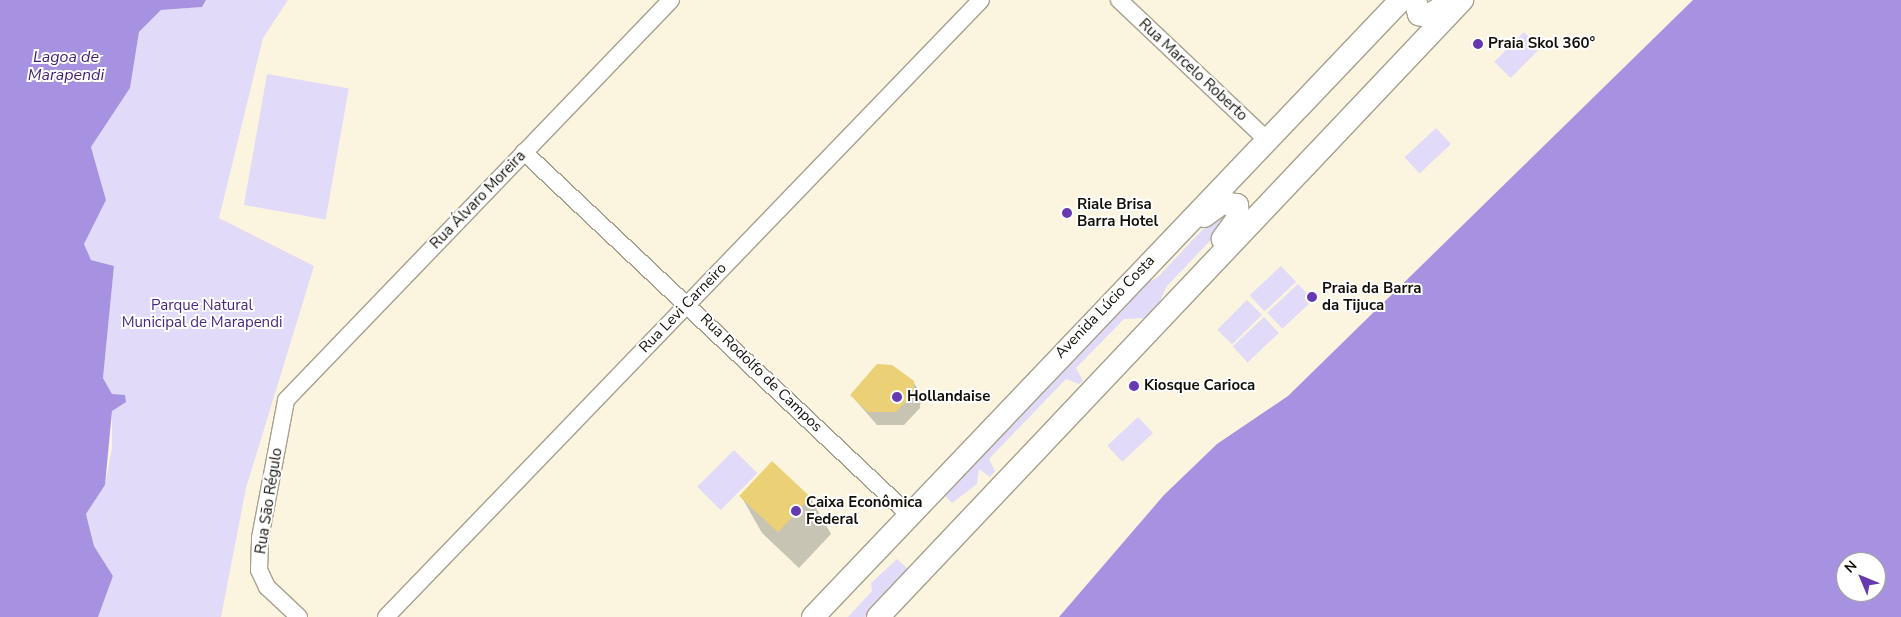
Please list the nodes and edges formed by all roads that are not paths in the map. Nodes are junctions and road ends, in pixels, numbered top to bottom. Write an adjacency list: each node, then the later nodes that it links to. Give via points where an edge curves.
1 (671, 0): 9 (street, Rua Álvaro Moreira)
2 (981, 0): 12 (street, Rua Levi Carneiro)
3 (1119, 0): 8 (street, Rua Marcelo Roberto)
4 (1401, 0): 8 (main road, Avenida Lúcio Costa)
5 (1415, 0): 6 (main road, via 1419,14 1427,16)
6 (1454, 0)
7 (1462, 0): 11 (main road)
8 (1268, 141): 10 (main road, Avenida Lúcio Costa)
9 (524, 152): 12 (street, Rua Rodolfo de Campos); 13 (street, Rua Álvaro Moreira)
10 (1164, 245): 11 (main road, via 1222,203 1237,205 1238,218); 14 (main road, Avenida Lúcio Costa)
11 (1188, 289): 18 (main road)
12 (689, 303): 14 (street, Rua Rodolfo de Campos); 16 (street, Rua Levi Carneiro)
13 (286, 400): 15 (street, Rua São Régulo, via 260,538 259,570 267,587)
14 (908, 514): 17 (main road, Avenida Lúcio Costa)
15 (298, 617)
16 (386, 617)
17 (813, 617)
18 (878, 617)

